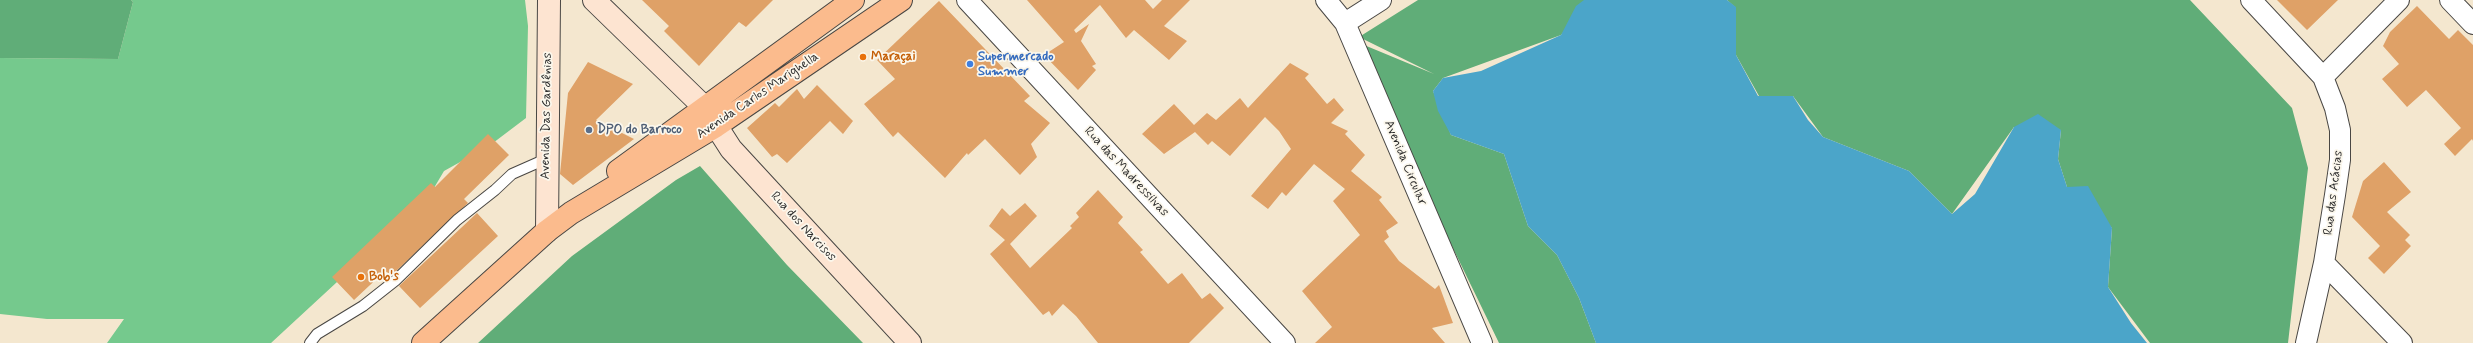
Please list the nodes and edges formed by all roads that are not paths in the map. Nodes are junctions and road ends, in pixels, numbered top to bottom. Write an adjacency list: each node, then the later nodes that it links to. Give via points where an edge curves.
1 (549, 0): 16 (main road, Avenida Das Gardênias)
2 (594, 0): 14 (main road)
3 (853, 0): 14 (main road, Avenida Carlos Marighella)
4 (901, 0): 15 (main road, Avenida Carlos Marighella)
5 (967, 0): 23 (street, Rua das Madressilvas)
6 (1326, 0): 11 (street, Avenida Circular)
7 (1381, 0): 11 (street)
8 (2251, 0): 13 (street, Rua das Acácias)
9 (2399, 0): 13 (street)
10 (2450, 0): 12 (street)
11 (1345, 23): 24 (street, Avenida Circular)
12 (2473, 24)
13 (2323, 77): 19 (street, Rua das Acácias, via 2340,130 2340,160)
14 (704, 107): 15 (main road, Rua dos Narcisos); 17 (main road, Avenida Carlos Marighella, via 593,190)
15 (716, 126): 17 (main road, Avenida Carlos Marighella); 22 (main road, Rua dos Narcisos, via 732,149)
16 (546, 159): 18 (main road, Avenida Das Gardênias); 20 (lane, via 512,174 458,220 396,280 363,306 317,334)
17 (571, 213): 18 (main road, Avenida Carlos Marighella)
18 (547, 232): 21 (main road, Avenida Carlos Marighella)
19 (2324, 263): 25 (street, Rua das Acácias); 26 (street)
20 (310, 343)
21 (423, 343)
22 (910, 343)
23 (1285, 343)
24 (1482, 343)
25 (2306, 343)
26 (2402, 343)

